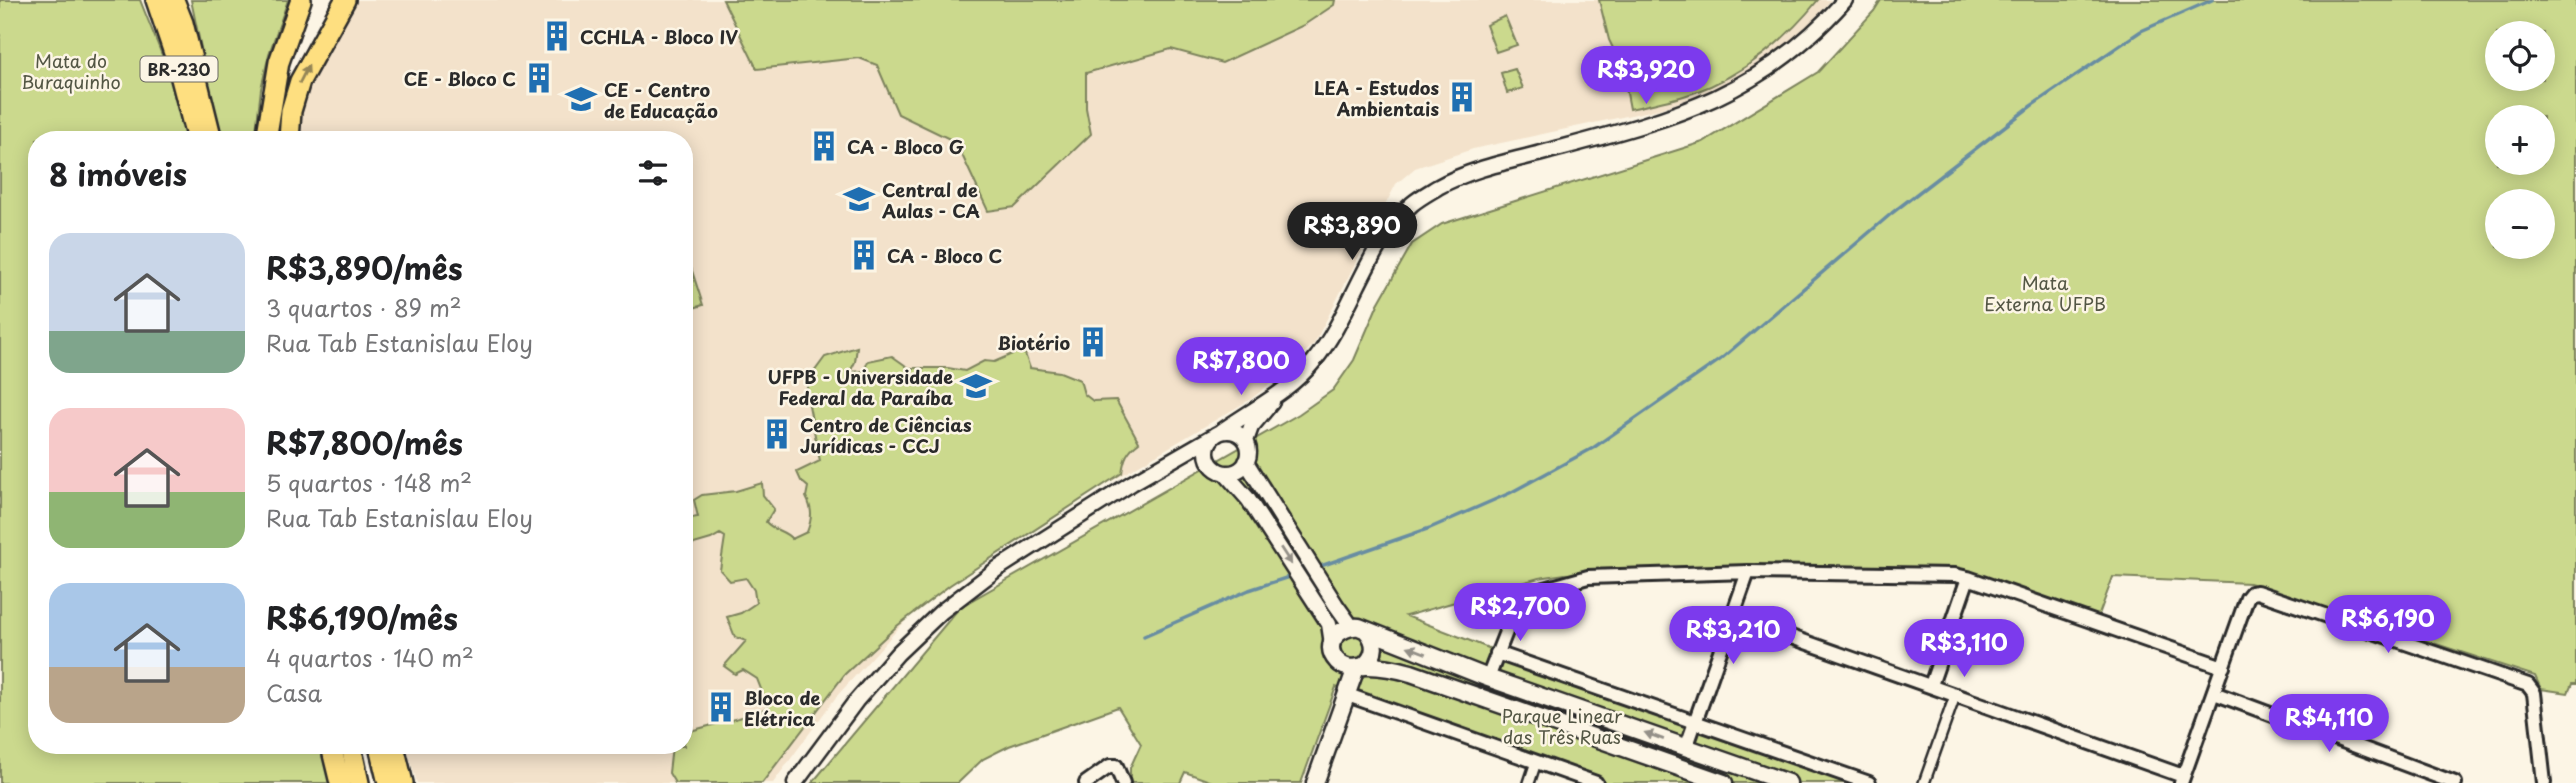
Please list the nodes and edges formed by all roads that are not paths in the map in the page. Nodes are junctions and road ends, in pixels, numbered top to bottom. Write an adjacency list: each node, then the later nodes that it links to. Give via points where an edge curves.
1 (156, 0): 6 (main road, BR-230)
2 (176, 0): 7 (main road, BR-230)
3 (301, 0): 8 (main road, via 279,62)
4 (345, 0): 9 (main road, one-way to 4, via 300,81)
5 (1844, 0): 10 (street, via 1820,29 1787,56 1721,96 1640,127 1462,176 1412,204 1382,242 1315,360)
6 (195, 131)
7 (210, 131)
8 (268, 131)
9 (290, 131)
10 (1280, 392): 11 (street); 12 (street, via 1251,427)
11 (1217, 434): 12 (street, via 1238,433); 13 (street, via 1207,447); 14 (street)
12 (1246, 441): 15 (street)
13 (1207, 458): 14 (street); 16 (street)
14 (1166, 462): 44 (street, via 998,569 941,612 856,701)
15 (1246, 462): 16 (street, via 1237,471); 20 (street, via 1336,606)
16 (1225, 473): 22 (street, one-way to 22, via 1248,499 1323,614)
17 (1748, 572): 18 (street); 19 (street); 21 (street, via 1588,577 1520,596)
18 (1968, 578): 24 (street); 26 (street)
19 (1732, 616): 26 (street); 31 (street)
20 (1358, 628): 22 (main road, via 1338,632); 23 (main road, via 1373,641 1374,648); 25 (main road, one-way to 20)
21 (1497, 653): 25 (street); 31 (street)
22 (1335, 655): 23 (main road); 27 (main road)
23 (1360, 667): 27 (main road); 32 (main road, via 1411,673)
24 (2224, 667): 29 (street); 55 (street, via 2247,598 2257,592 2528,685 2534,694)
25 (1488, 678): 30 (main road)
26 (1931, 685): 28 (street)
27 (1346, 691): 38 (street); 47 (main road)
28 (1956, 694): 39 (street); 53 (street)
29 (2214, 694): 39 (street); 54 (street)
30 (1587, 712): 32 (street); 33 (main road, one-way to 30)
31 (1695, 721): 33 (street); 52 (street)
32 (1579, 733): 50 (main road)
33 (1686, 748): 51 (main road)
34 (333, 754): 40 (main road)
35 (353, 754): 41 (main road)
36 (381, 754): 42 (main road)
37 (396, 754): 43 (main road)
38 (1536, 762): 48 (street); 49 (street)
39 (2182, 779)
40 (340, 783)
41 (359, 783)
42 (388, 783)
43 (403, 783)
44 (795, 783)
45 (1086, 783): 46 (street, via 1116,766)
46 (1123, 783)
47 (1315, 783)
48 (1529, 783)
49 (1597, 783)
50 (1724, 783)
51 (1788, 783)
52 (1869, 783)
53 (1924, 783)
54 (2455, 783)
55 (2544, 783)

